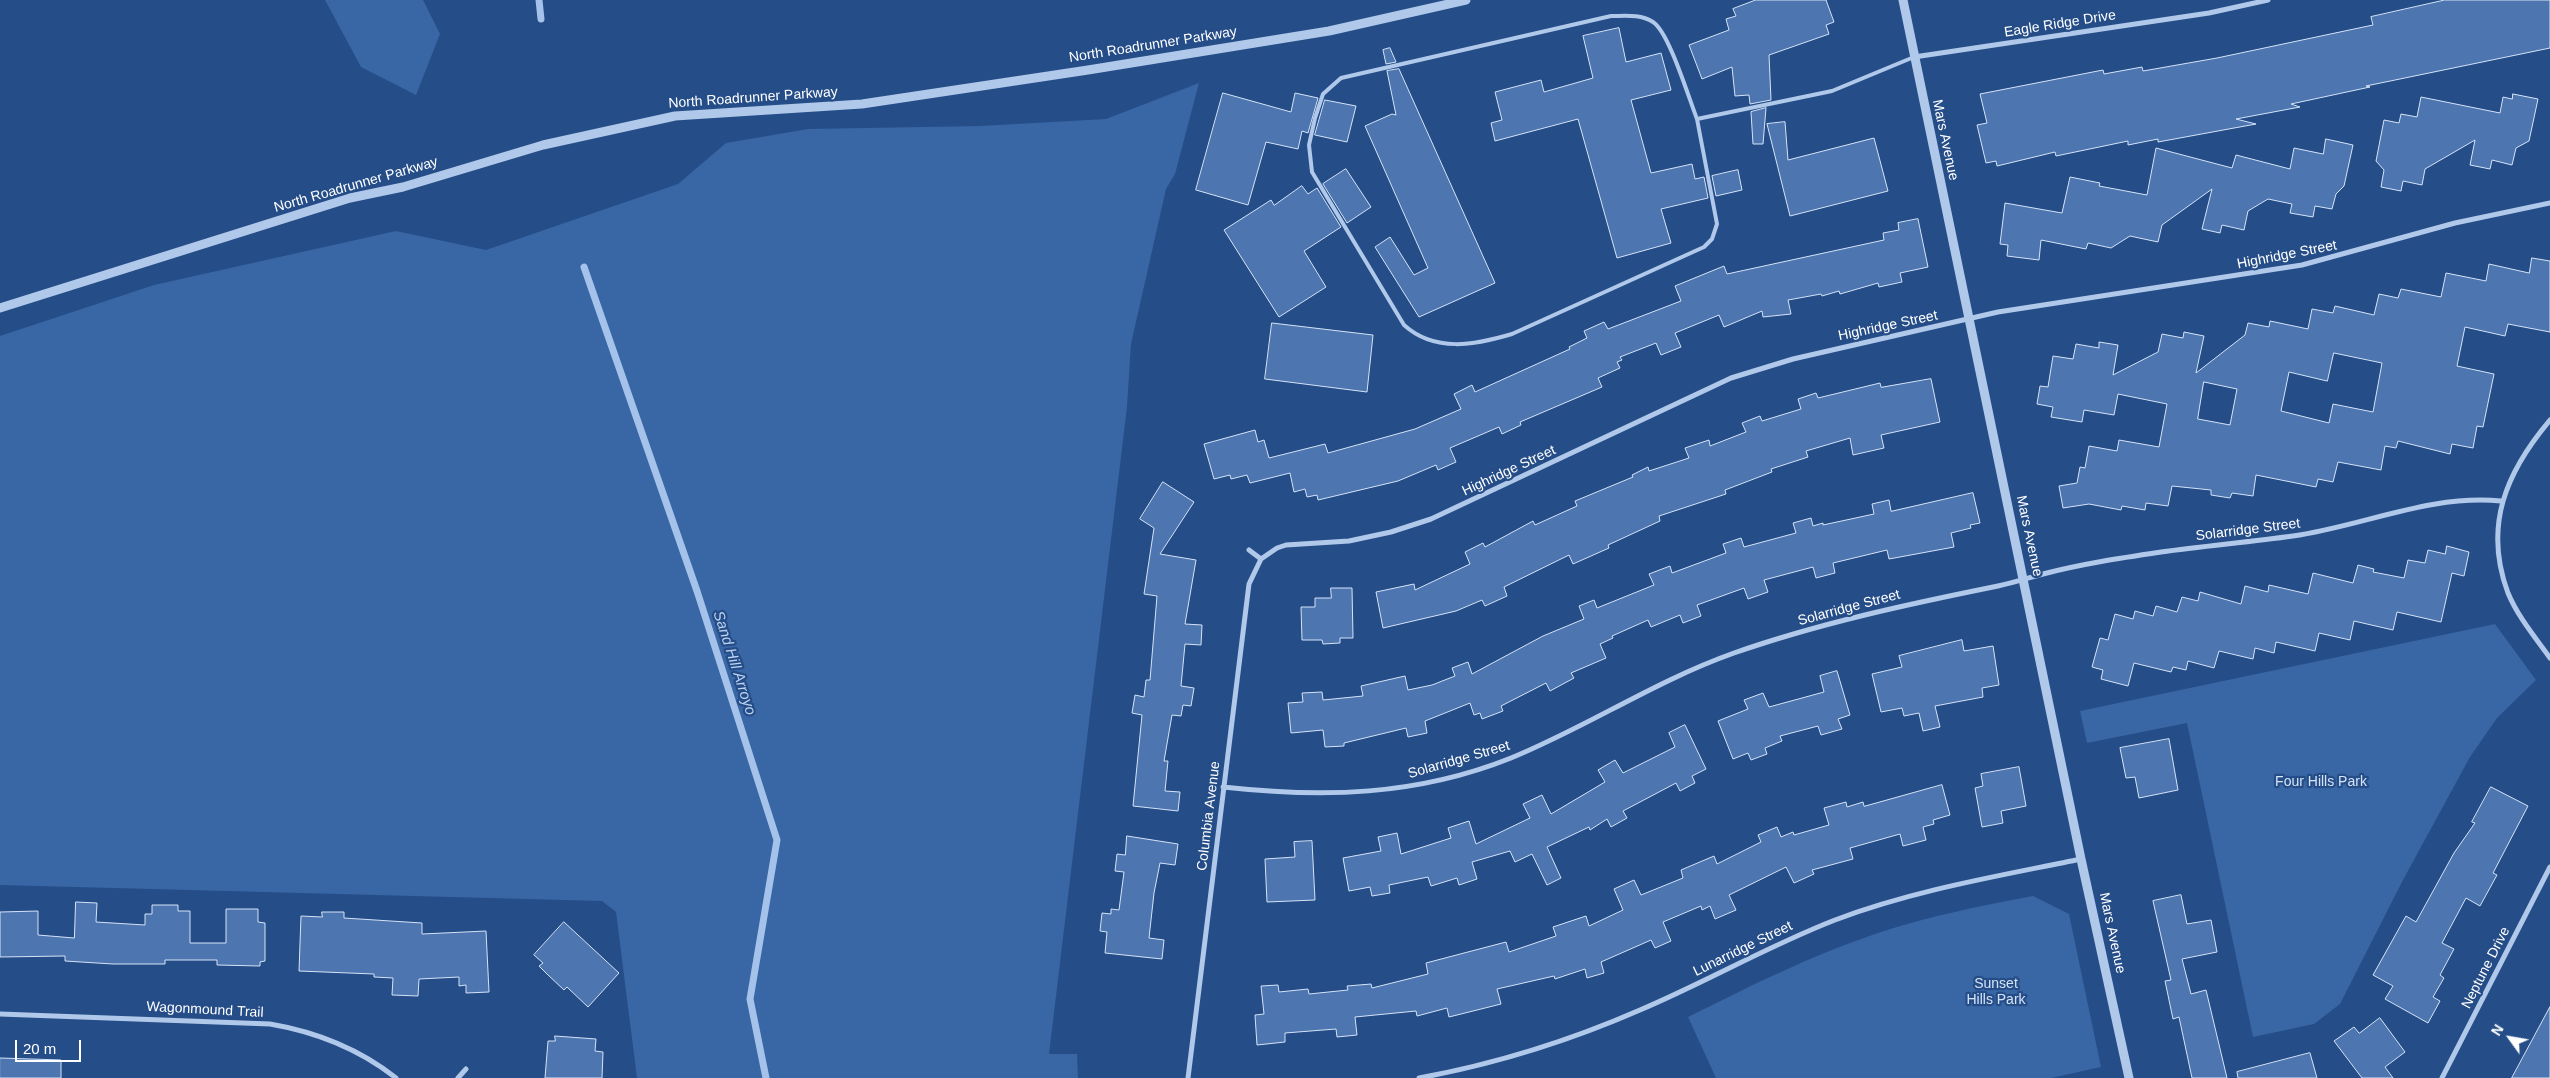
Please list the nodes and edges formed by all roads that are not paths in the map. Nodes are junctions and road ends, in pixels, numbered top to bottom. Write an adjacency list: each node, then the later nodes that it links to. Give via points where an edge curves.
1 (1466, 0): 7 (street, North Roadrunner Parkway, via 1329,31 862,104 675,116 543,144 403,187 350,198)
2 (1903, 0): 4 (street, Mars Avenue)
3 (2268, 0): 4 (street, Eagle Ridge Drive, via 2209,13)
4 (1914, 57): 5 (lane, via 1832,91); 8 (street, Mars Avenue)
5 (1696, 119): 5 (lane, via 1664,35 1654,22 1640,16 1611,16 1341,78 1324,94 1309,145 1312,172 1404,325 1416,336 1436,344 1486,342 1512,334 1704,248 1712,239 1717,224)
6 (2550, 203): 8 (street, Highridge Street, via 2455,223 2272,272 2108,294)
7 (0, 308)
8 (1968, 320): 12 (street, Highridge Street, via 1752,370 1431,518 1391,532 1349,541 1286,545); 13 (street, Mars Avenue)
9 (2550, 420): 10 (street, via 2521,458)
10 (2502, 501): 13 (street, Solarridge Street, via 2462,499 2442,502 2331,529 2159,553); 14 (street, via 2498,550 2502,574 2519,613)
11 (1250, 550): 12 (street)
12 (1261, 559): 15 (street, Columbia Avenue, via 1249,584)
13 (2024, 579): 15 (street, Solarridge Street, via 1842,620 1733,654 1655,686 1512,757 1454,776 1394,789 1336,794); 16 (street, Mars Avenue)
14 (2550, 658)
15 (1223, 787): 22 (street, Columbia Avenue)
16 (2081, 859): 23 (street, Lunarridge Street, via 1943,888 1869,908 1805,932 1596,1028 1506,1058); 24 (street, Mars Avenue)
17 (2550, 867): 25 (street, Neptune Drive)
18 (0, 1014): 20 (street, Wagonmound Trail, via 276,1025 309,1032 346,1046)
19 (466, 1069): 21 (street)
20 (396, 1078)
21 (458, 1078)
22 (1188, 1078)
23 (1419, 1078)
24 (2129, 1078)
25 (2442, 1078)

